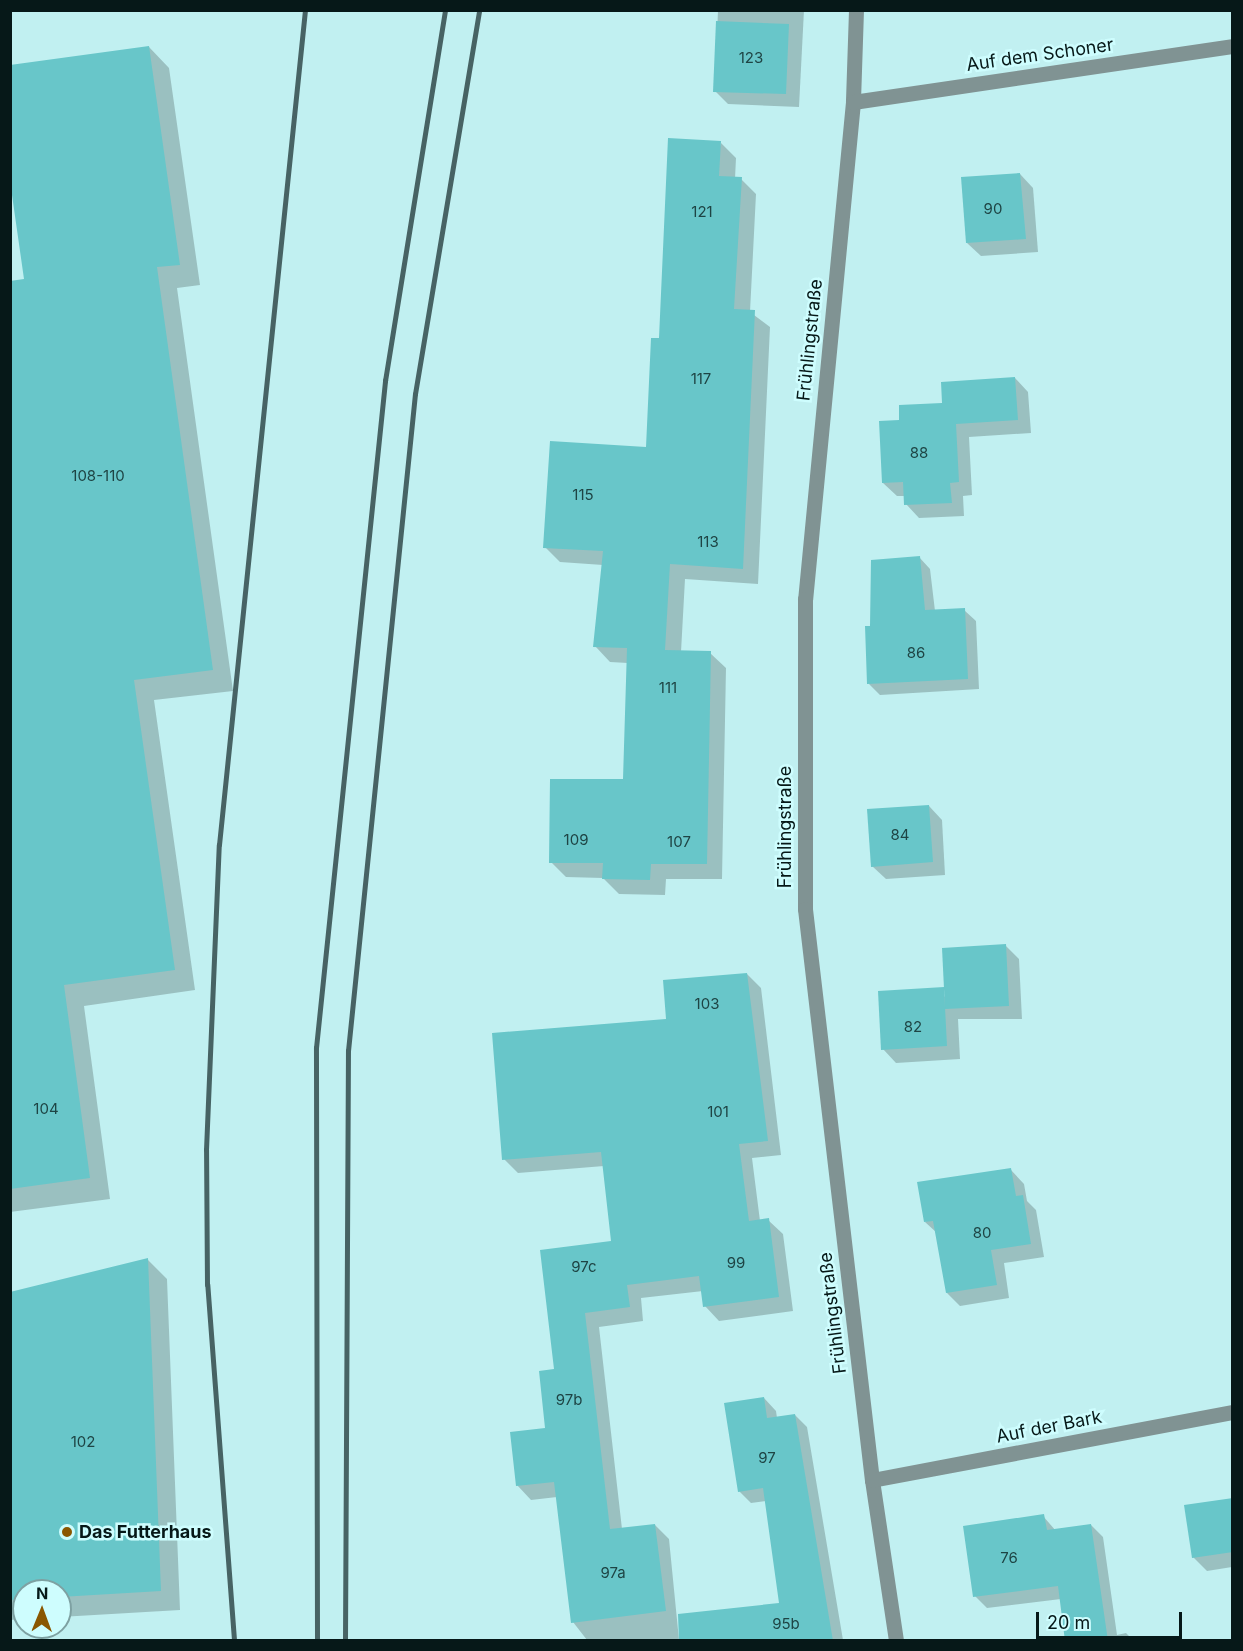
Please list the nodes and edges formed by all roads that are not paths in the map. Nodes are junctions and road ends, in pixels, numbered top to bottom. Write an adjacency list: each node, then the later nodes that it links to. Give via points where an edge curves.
1 (856, 10): 3 (street, Frühlingstraße)
2 (1233, 46): 3 (street, Auf dem Schoner)
3 (853, 102): 5 (street, Frühlingstraße, via 804,599 805,909)
4 (1233, 1412): 5 (street, Auf der Bark)
5 (872, 1480): 6 (street, Frühlingstraße)
6 (896, 1641)

